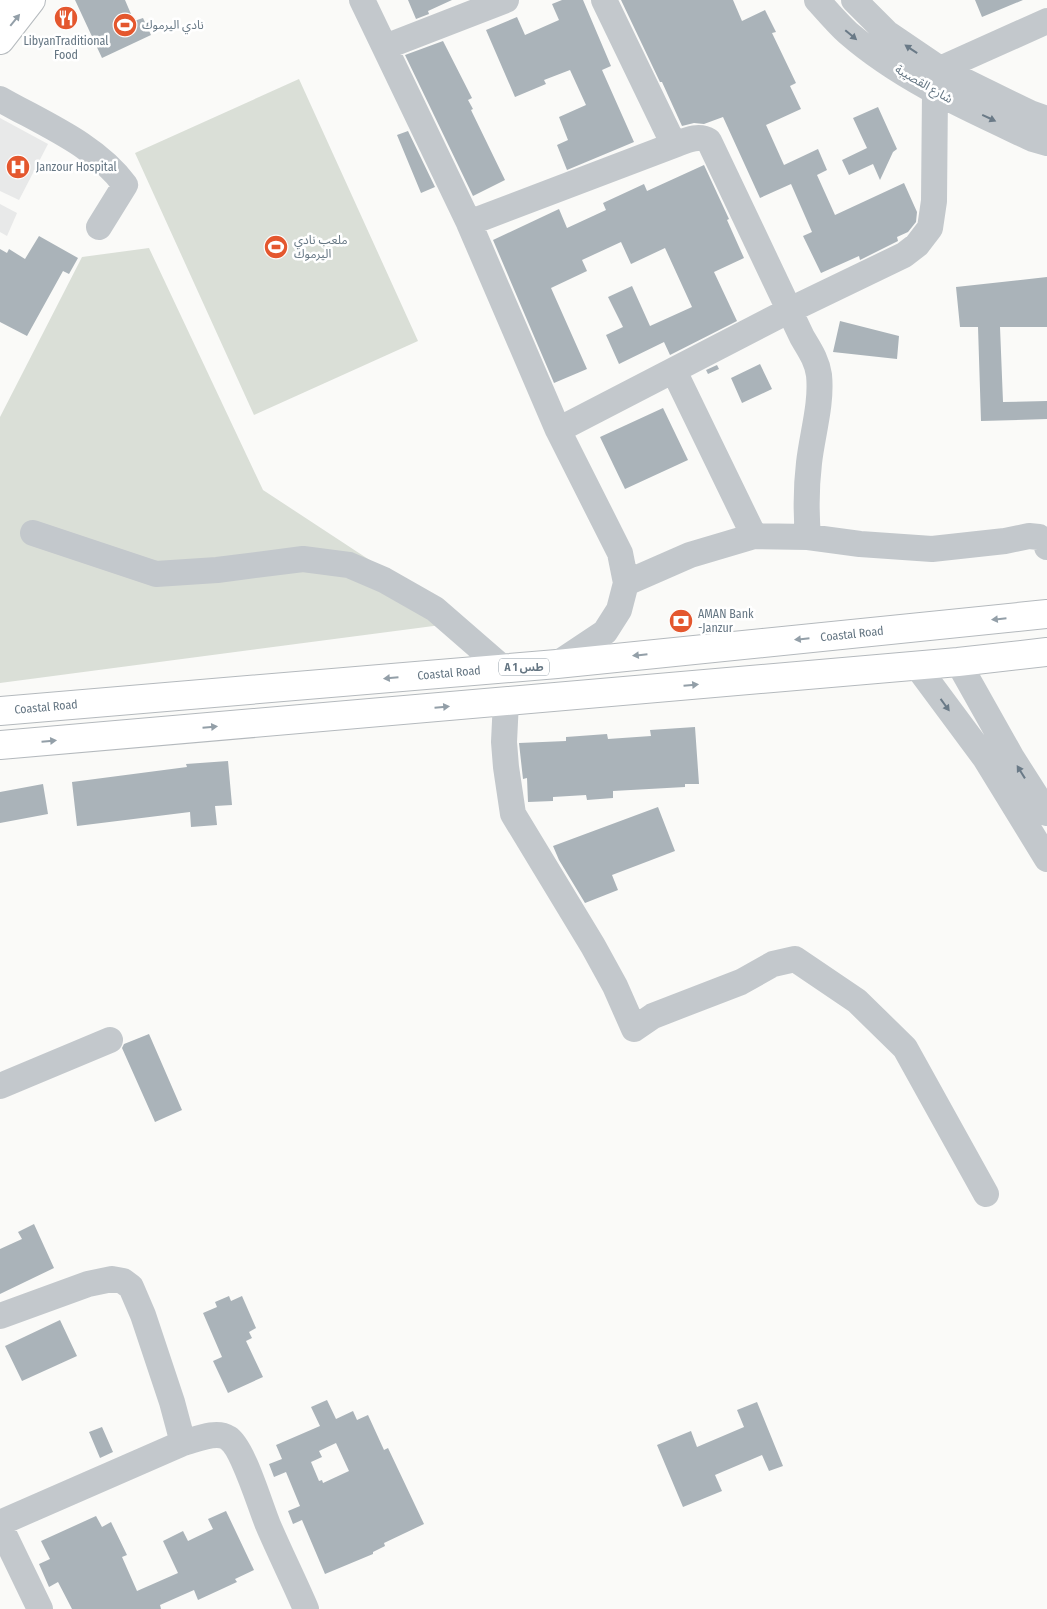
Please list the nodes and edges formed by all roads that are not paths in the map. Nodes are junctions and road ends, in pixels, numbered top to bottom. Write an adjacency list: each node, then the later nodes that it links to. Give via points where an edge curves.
1 (31, 0): 8 (main road, one-way to 1)
2 (362, 0): 9 (street)
3 (506, 0): 9 (street)
4 (604, 0): 14 (street)
5 (817, 0): 10 (street, شارع القصيبة, one-way to 10, via 847,32 878,57)
6 (854, 0): 10 (street, one-way to 6)
7 (1047, 21): 10 (street)
8 (0, 40)
9 (384, 47): 15 (street)
10 (938, 80): 12 (street); 13 (street, شارع القصيبة, one-way to 13, via 1032,139); 17 (street, via 934,201 930,228 904,255)
11 (0, 99): 16 (street, via 90,150 116,171 125,185)
12 (1047, 119)
13 (1047, 143)
14 (674, 145): 15 (street); 17 (street, via 698,137 712,145)
15 (470, 223): 19 (street)
16 (100, 227)
17 (790, 310): 18 (street); 22 (street, via 815,358 819,375 809,464)
18 (674, 371): 19 (street); 21 (street)
19 (558, 430): 24 (street, via 620,553)
20 (32, 533): 30 (street, via 156,574 303,559 349,565 384,580 435,609)
21 (754, 536): 22 (street); 24 (street, via 690,556)
22 (808, 537): 23 (street, via 932,549 1029,536 1038,537)
23 (1047, 547)
24 (626, 583): 28 (street, via 619,610 605,632)
25 (1047, 614): 28 (main road, Coastal Road / A 1 طس, one-way to 28)
26 (1047, 652): 27 (main road)
27 (958, 662): 29 (main road); 34 (street, one-way to 27)
28 (557, 664): 30 (main road, Coastal Road / A 1 طس)
29 (916, 665): 31 (main road, one-way to 29); 35 (street, one-way to 35, via 985,758)
30 (504, 669): 32 (main road, Coastal Road / A 1 طس, one-way to 32)
31 (506, 701): 33 (main road, one-way to 31); 38 (street, via 504,742 513,814 593,946 634,1029 653,1016 741,982 773,964 795,959 857,1001 905,1048)
32 (0, 711)
33 (0, 745)
34 (1047, 813)
35 (1047, 859)
36 (110, 1040): 37 (street)
37 (0, 1086)
38 (986, 1194)
39 (0, 1316): 40 (street, via 88,1284 112,1279 123,1281 131,1287 143,1315)
40 (182, 1444): 41 (street); 43 (street, via 218,1436 227,1437 236,1447)
41 (0, 1525): 42 (street)
42 (40, 1609)
43 (306, 1609)

